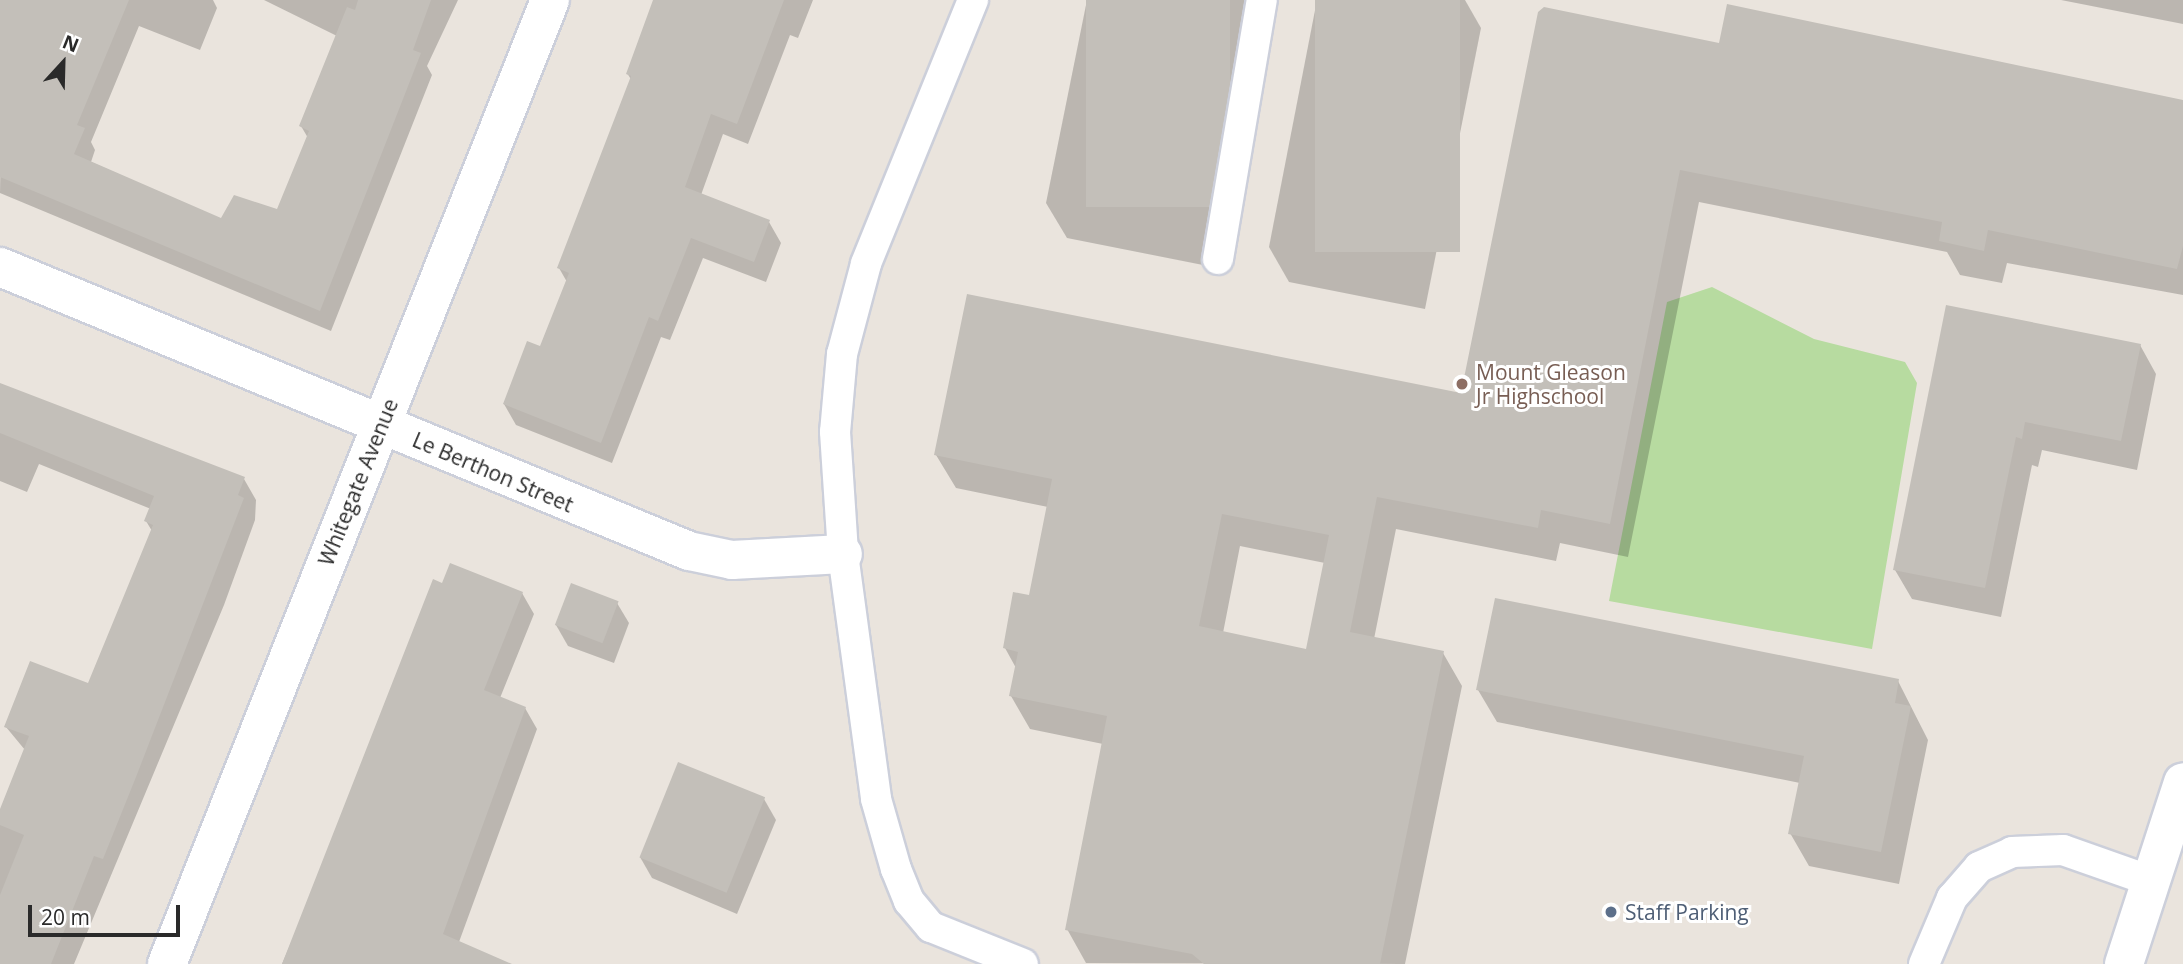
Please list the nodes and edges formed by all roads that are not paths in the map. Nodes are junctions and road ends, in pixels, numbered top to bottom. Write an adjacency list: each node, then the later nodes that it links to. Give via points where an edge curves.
1 (550, 0): 6 (street, Whitegate Avenue)
2 (973, 0): 7 (lane, via 866,264 847,332 835,432)
3 (1262, 0): 4 (lane)
4 (1218, 259)
5 (0, 267): 6 (street, Le Berthon Street)
6 (381, 424): 7 (street, Le Berthon Street, via 689,551 732,561); 10 (street, Whitegate Avenue)
7 (843, 554): 11 (lane, via 876,799 909,901 931,927)
8 (2183, 782): 9 (street)
9 (2154, 882): 12 (lane, via 2063,850 2012,852 1979,867 1952,898); 13 (street)
10 (167, 964)
11 (1023, 964)
12 (1924, 964)
13 (2124, 964)

